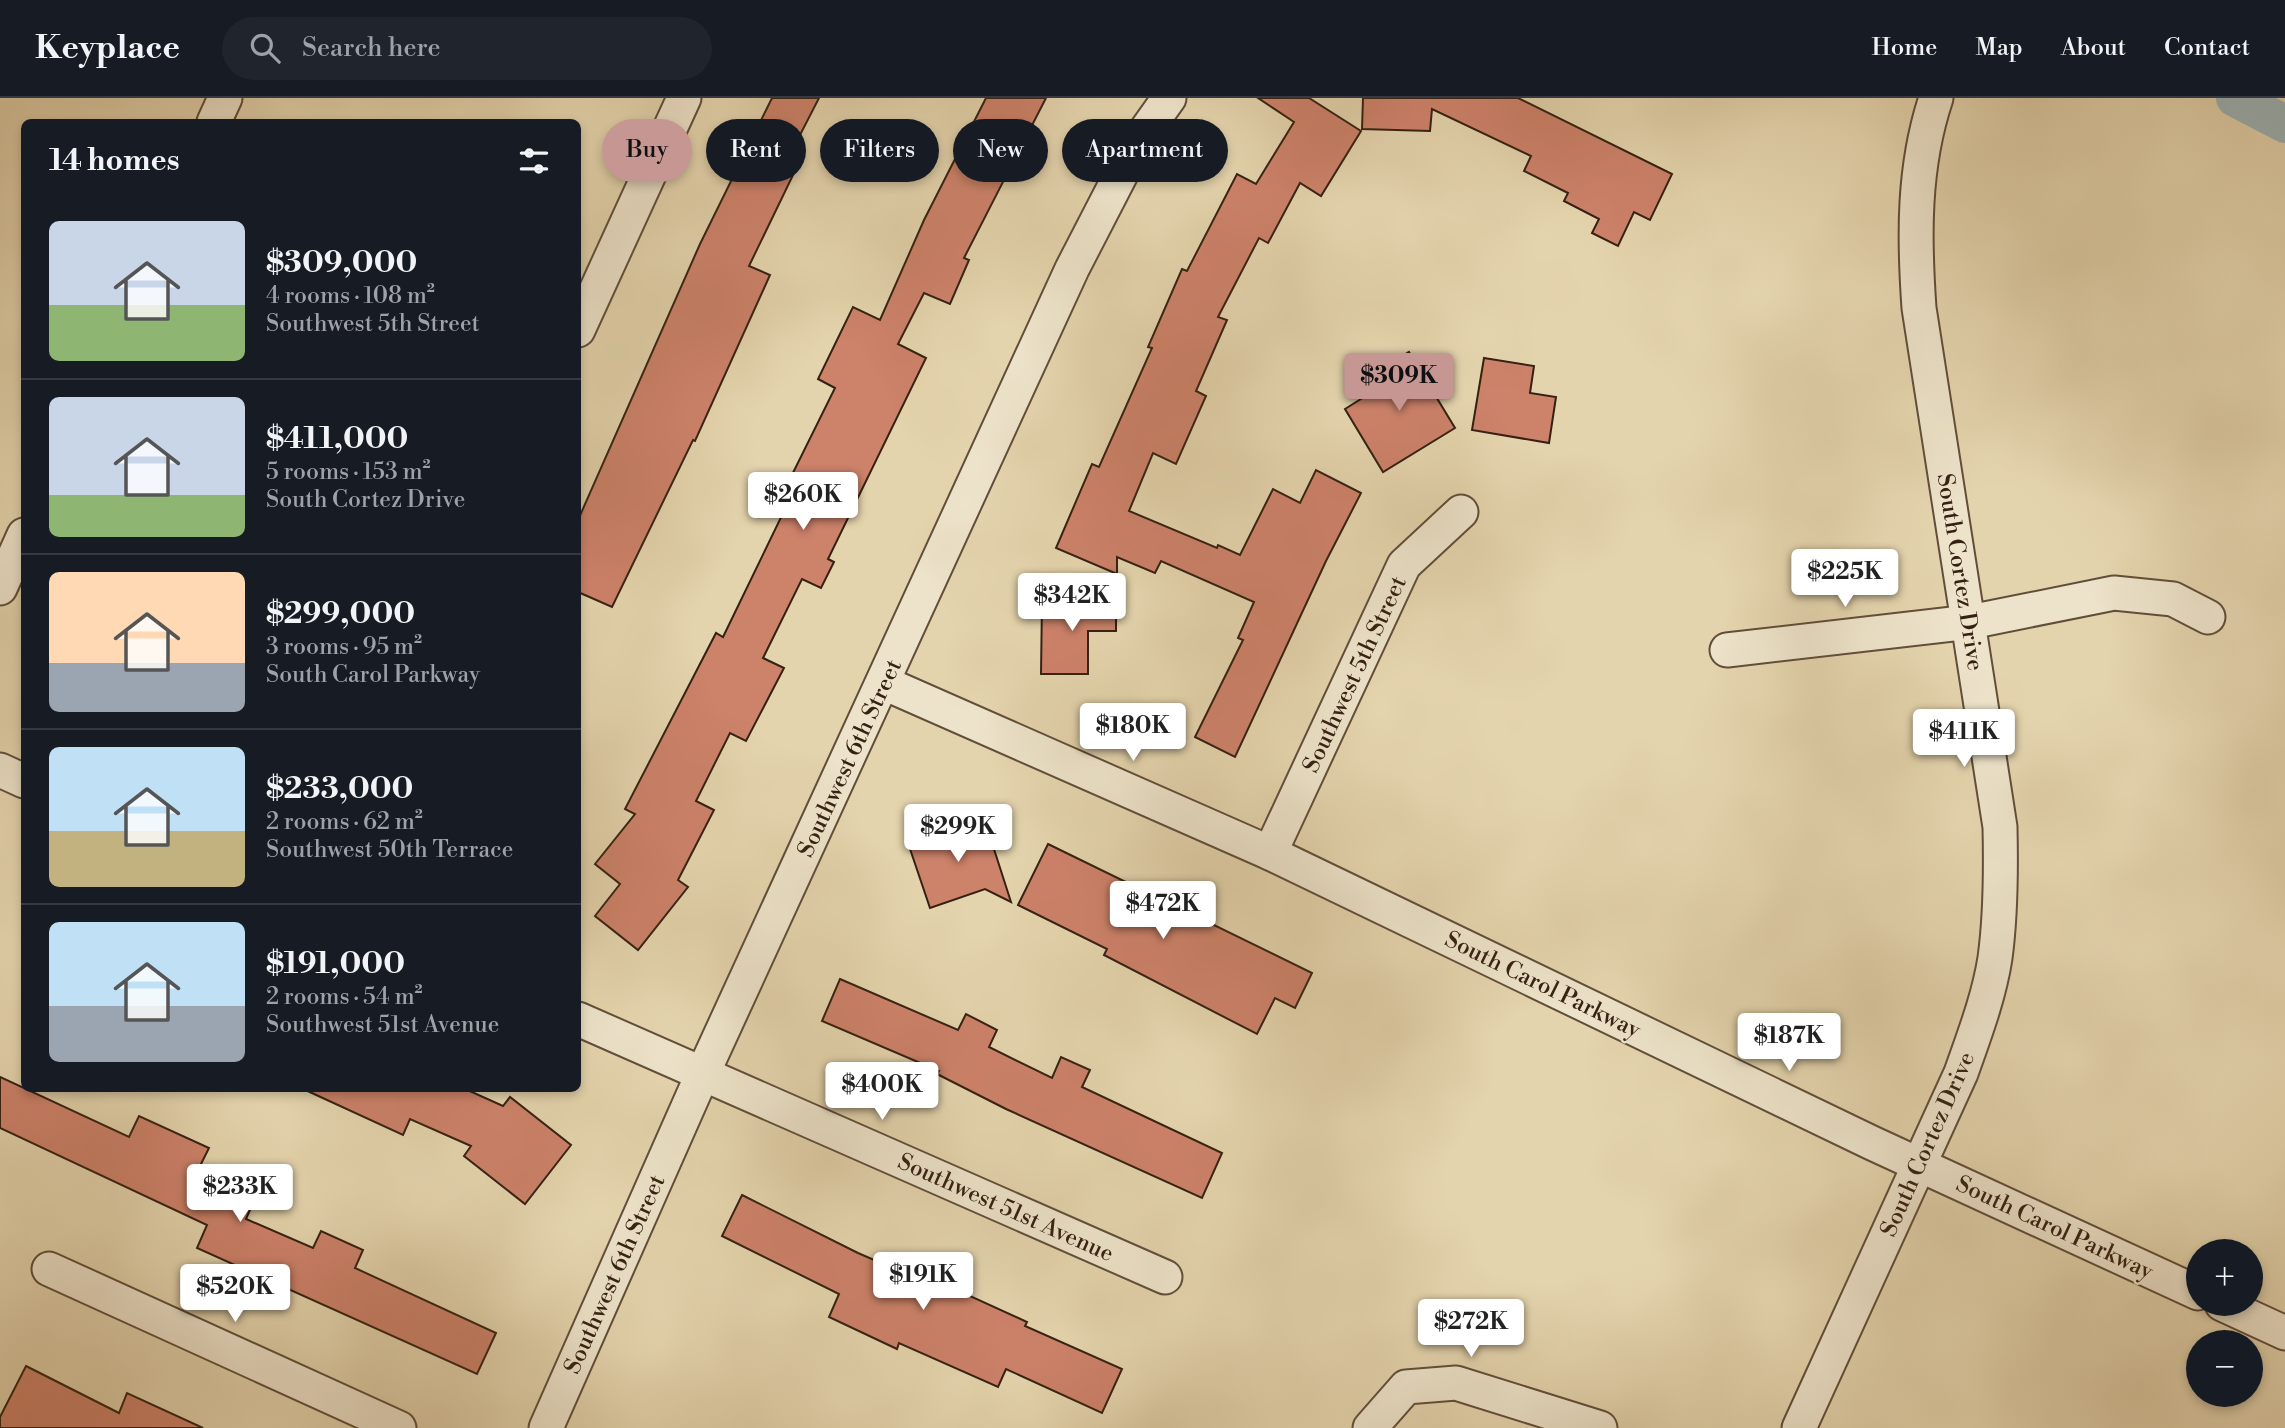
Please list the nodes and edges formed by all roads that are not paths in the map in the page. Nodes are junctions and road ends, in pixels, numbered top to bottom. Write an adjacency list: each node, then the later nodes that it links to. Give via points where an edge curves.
1 (225, 98): 5 (street)
2 (684, 98): 6 (street)
3 (1169, 98): 13 (street, Southwest 6th Street, via 1137,144 1072,269)
4 (1936, 98): 11 (street, South Cortez Drive, via 1918,175 1918,296)
5 (215, 119)
6 (581, 323)
7 (1461, 512): 16 (street, Southwest 5th Street, via 1404,565)
8 (21, 542): 9 (street)
9 (0, 588)
10 (2208, 617): 11 (street, via 2173,599 2115,593)
11 (1970, 622): 12 (street); 19 (street, South Cortez Drive, via 2000,827 2001,894 1995,960 1979,1024)
12 (1727, 650)
13 (884, 683): 16 (street, South Carol Parkway); 18 (street, Southwest 6th Street)
14 (0, 770): 15 (street)
15 (21, 780)
16 (1270, 853): 19 (street, South Carol Parkway)
17 (581, 1020): 18 (street, Southwest 51st Avenue)
18 (703, 1073): 21 (street, Southwest 51st Avenue); 26 (street, Southwest 6th Street)
19 (1920, 1165): 22 (street, South Carol Parkway); 29 (street, South Cortez Drive)
20 (49, 1269): 25 (street)
21 (1165, 1277)
22 (2186, 1287)
23 (2248, 1316): 24 (street)
24 (2285, 1333)
25 (399, 1428)
26 (546, 1428)
27 (1370, 1428): 28 (street, via 1406,1387 1456,1383)
28 (1600, 1428)
29 (1799, 1428)

